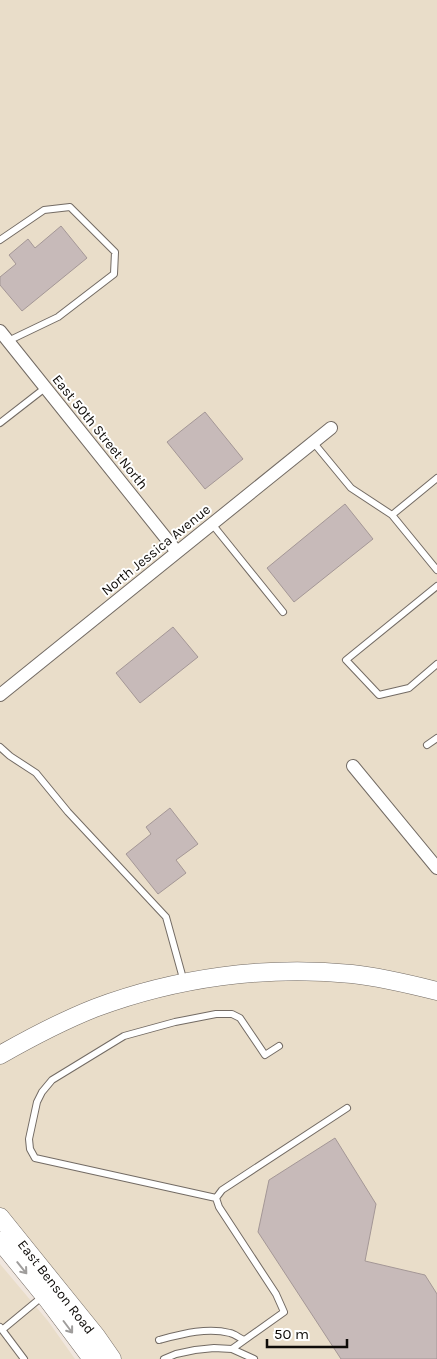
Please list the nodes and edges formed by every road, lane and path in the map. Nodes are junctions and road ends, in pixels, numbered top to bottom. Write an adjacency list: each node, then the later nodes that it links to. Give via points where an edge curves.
1 (0, 240): 2 (lane, via 44,210 70,207 115,252 114,274 58,317)
2 (4, 336): 3 (street, East 50th Street North)
3 (45, 388): 4 (lane); 10 (street, East 50th Street North)
4 (0, 423)
5 (331, 428): 6 (street, North Jessica Avenue)
6 (313, 442): 8 (lane, via 351,488); 9 (street, North Jessica Avenue)
7 (437, 478): 8 (lane)
8 (392, 515): 11 (lane)
9 (212, 524): 10 (street, North Jessica Avenue); 13 (lane)
10 (177, 552): 15 (street, North Jessica Avenue)
11 (437, 570)
12 (437, 586): 14 (lane, via 346,660 379,696 409,688)
13 (283, 612)
14 (437, 664)
15 (6, 688)
16 (437, 738): 17 (lane)
17 (427, 745)
18 (0, 747): 21 (lane, via 36,773 166,917)
19 (353, 766): 20 (street)
20 (437, 868)
21 (185, 983): 22 (street, via 251,973 321,972 351,974); 24 (street, via 94,1008)
22 (437, 990)
23 (279, 1046): 26 (lane, via 265,1055 240,1018 232,1014 175,1022 124,1036 52,1080 37,1102 29,1139 35,1158)
24 (0, 1056)
25 (346, 1108): 26 (lane, via 222,1190)
26 (216, 1198): 32 (lane, via 284,1312)
27 (0, 1217): 36 (street, East Benson Road)
28 (0, 1241): 29 (street, East Benson Road, one-way to 29)
29 (44, 1295): 30 (lane); 35 (street, East Benson Road, one-way to 35)
30 (1, 1328): 34 (lane)
31 (159, 1340): 32 (lane, via 184,1333 210,1331 231,1333)
32 (244, 1340): 33 (lane)
33 (232, 1349): 37 (lane, via 195,1350); 38 (lane)
34 (24, 1359)
35 (92, 1359)
36 (112, 1359)
37 (164, 1359)
38 (254, 1359)

